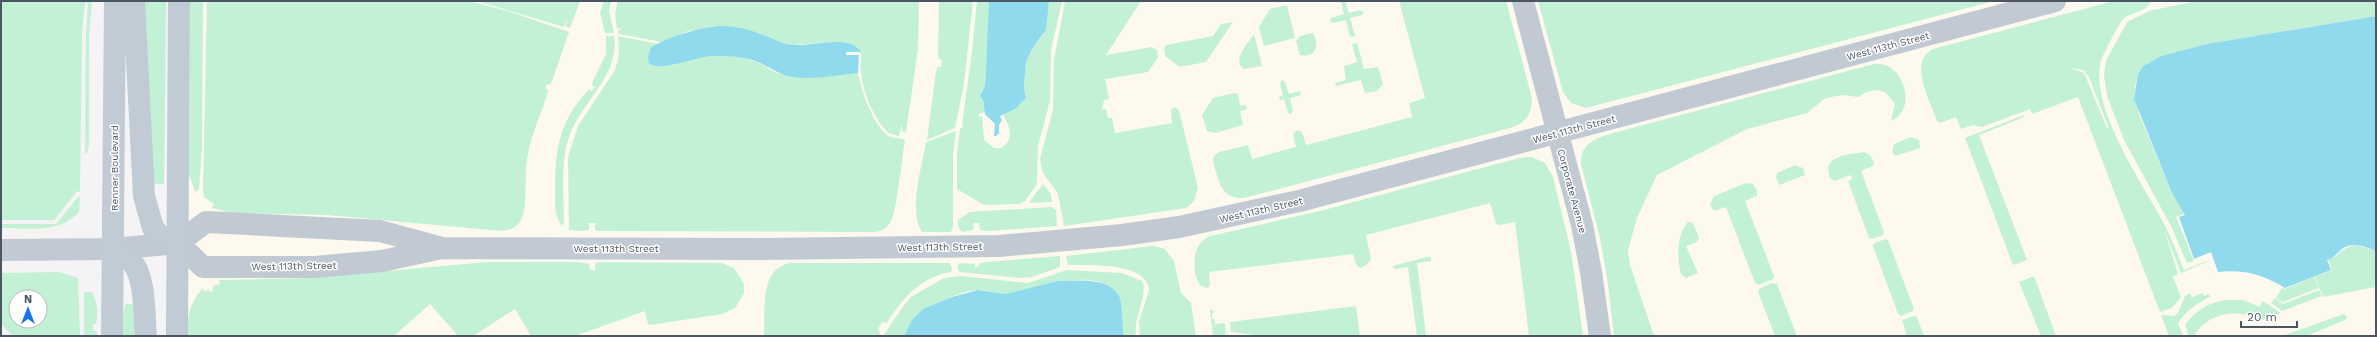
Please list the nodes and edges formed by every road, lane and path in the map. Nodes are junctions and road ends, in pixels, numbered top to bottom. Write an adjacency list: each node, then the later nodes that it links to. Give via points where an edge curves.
1 (115, 1): 9 (main road, Renner Boulevard)
2 (134, 1): 7 (main road, via 144,196 153,228 159,235)
3 (179, 1): 7 (main road)
4 (1523, 1): 6 (street, Corporate Avenue)
5 (2055, 1): 6 (street, West 113th Street)
6 (1557, 133): 8 (street, West 113th Street, via 1299,201 1216,220 1122,235 953,248); 14 (street, Corporate Avenue, via 1582,225)
7 (178, 243): 8 (street, West 113th Street, via 206,222 380,231); 8 (street, West 113th Street, via 204,267 314,267 382,261); 9 (street); 13 (main road)
8 (442, 248)
9 (113, 249): 10 (street); 11 (main road, Renner Boulevard); 12 (main road, via 132,261 138,273 143,292)
10 (1, 250)
11 (112, 336)
12 (146, 336)
13 (177, 336)
14 (1600, 336)

